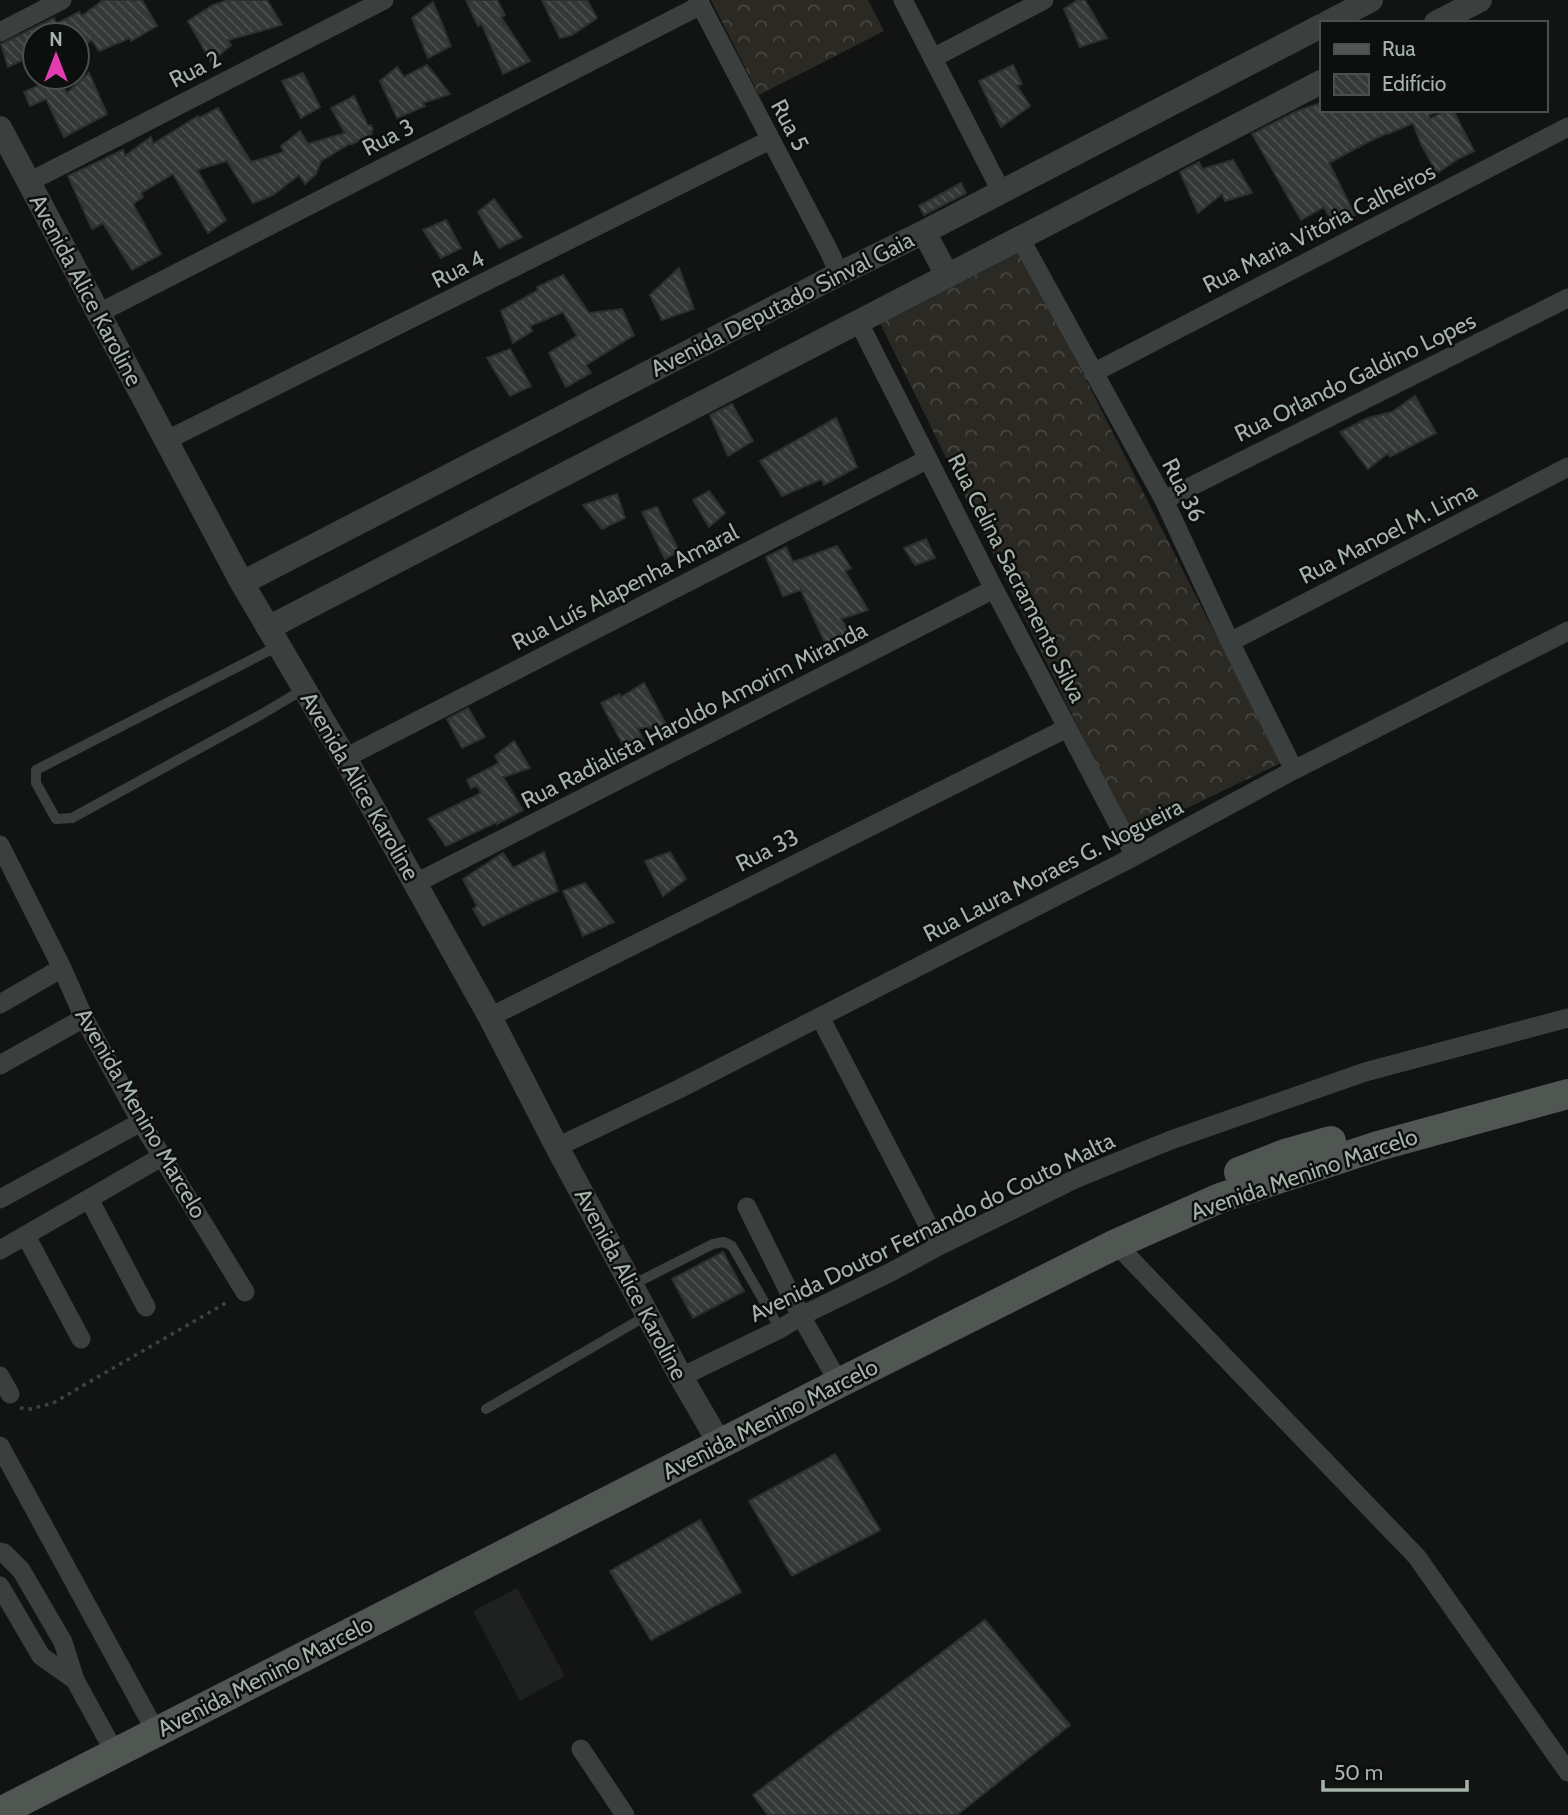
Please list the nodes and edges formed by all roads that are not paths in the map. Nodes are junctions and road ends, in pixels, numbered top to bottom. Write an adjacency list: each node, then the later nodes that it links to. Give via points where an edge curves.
1 (62, 0): 11 (street)
2 (384, 0): 17 (street, Rua 2)
3 (903, 0): 12 (street)
4 (1044, 0): 12 (street)
5 (1371, 0): 8 (street)
6 (1480, 0): 9 (street)
7 (699, 3): 16 (street, Rua 5); 24 (street, Rua 3)
8 (1331, 21)
9 (1440, 21)
10 (1320, 27): 18 (street, Avenida Deputado Sinval Gaia)
11 (0, 32)
12 (933, 58): 18 (street)
13 (1320, 83): 20 (street)
14 (1568, 127): 26 (street, Rua Maria Vitória Calheiros)
15 (0, 128): 17 (street, Avenida Alice Karoline)
16 (770, 140): 21 (street, Rua 5); 27 (street, Rua 4)
17 (29, 182): 24 (street, Avenida Alice Karoline)
18 (1001, 191): 19 (street, Avenida Deputado Sinval Gaia)
19 (924, 232): 21 (street, Avenida Deputado Sinval Gaia); 22 (street)
20 (1020, 238): 22 (street); 26 (street, Rua 36)
21 (839, 274): 31 (street, Avenida Deputado Sinval Gaia)
22 (947, 275): 25 (street)
23 (1568, 298): 30 (street, Rua Orlando Galdino Lopes)
24 (99, 313): 27 (street, Avenida Alice Karoline)
25 (858, 321): 28 (street, Rua Celina Sacramento Silva); 34 (street)
26 (1093, 373): 30 (street, Rua 36)
27 (167, 440): 31 (street, Avenida Alice Karoline)
28 (928, 459): 32 (street, Rua Celina Sacramento Silva); 38 (street, Rua Luís Alapenha Amaral)
29 (1568, 467): 35 (street, Rua Manoel M. Lima)
30 (1164, 499): 35 (street, Rua 36)
31 (242, 583): 34 (street, Avenida Alice Karoline)
32 (994, 589): 37 (street, Rua Celina Sacramento Silva); 42 (street, Rua Radialista Haroldo Amorim Miranda)
33 (1568, 631): 39 (street, Rua Laura Moraes G. Nogueira)
34 (273, 637): 36 (street, Avenida Alice Karoline); 36 (lane, via 36,770 36,783 56,819 72,818)
35 (1230, 642): 39 (street, Rua 36)
36 (304, 689): 38 (street, Avenida Alice Karoline)
37 (1067, 728): 41 (street, Rua Celina Sacramento Silva); 45 (street, Rua 33)
38 (345, 758): 42 (street, Avenida Alice Karoline)
39 (1294, 770): 41 (street, Rua Laura Moraes G. Nogueira)
40 (0, 845): 43 (street, Avenida Menino Marcelo)
41 (1135, 856): 46 (street, Rua Laura Moraes G. Nogueira)
42 (416, 883): 45 (street, Avenida Alice Karoline)
43 (62, 968): 44 (street); 47 (street, Avenida Menino Marcelo)
44 (0, 1004)
45 (490, 1017): 53 (street, Avenida Alice Karoline)
46 (820, 1017): 53 (street, Rua Laura Moraes G. Nogueira); 60 (street)
47 (84, 1018): 49 (street); 52 (street, Avenida Menino Marcelo)
48 (1568, 1018): 60 (street, Avenida Doutor Fernando do Couto Malta, via 1365,1072 1171,1140 1075,1179)
49 (0, 1065)
50 (1568, 1078): 70 (main road, Avenida Menino Marcelo, via 1285,1154 1177,1197)
51 (1568, 1094): 59 (main road, Avenida Menino Marcelo, via 1378,1146 1220,1198)
52 (141, 1122): 54 (street, Avenida Menino Marcelo); 55 (street)
53 (557, 1147): 62 (street, Avenida Alice Karoline)
54 (163, 1156): 56 (street); 63 (street, Avenida Menino Marcelo)
55 (0, 1199)
56 (89, 1199): 58 (street); 64 (street)
57 (747, 1208): 66 (street)
58 (26, 1236): 61 (street); 68 (street)
59 (1116, 1244): 70 (main road, Avenida Menino Marcelo); 82 (street, via 1417,1557)
60 (939, 1246): 66 (street, Avenida Doutor Fernando do Couto Malta)
61 (0, 1250)
62 (632, 1285): 65 (street, Avenida Alice Karoline); 67 (lane, via 724,1242 732,1246)
63 (245, 1292)
64 (146, 1307)
65 (648, 1315): 71 (street, Avenida Alice Karoline); 73 (lane)
66 (801, 1316): 67 (street, Avenida Doutor Fernando do Couto Malta); 70 (street)
67 (780, 1329): 71 (street, Avenida Doutor Fernando do Couto Malta)
68 (81, 1339)
69 (0, 1376): 72 (street)
70 (835, 1376): 74 (main road, Avenida Menino Marcelo)
71 (681, 1377): 74 (street, Avenida Alice Karoline)
72 (10, 1394)
73 (486, 1409)
74 (716, 1437): 79 (main road, Avenida Menino Marcelo)
75 (0, 1446): 79 (street)
76 (0, 1552): 78 (street, via 21,1570 63,1642)
77 (0, 1586): 78 (street, via 41,1656)
78 (75, 1680): 80 (street)
79 (152, 1724): 80 (main road, Avenida Menino Marcelo)
80 (111, 1745): 83 (main road, Avenida Menino Marcelo); 84 (main road, Avenida Menino Marcelo)
81 (581, 1749): 85 (street)
82 (1568, 1772)
83 (0, 1792)
84 (0, 1812)
85 (625, 1815)

